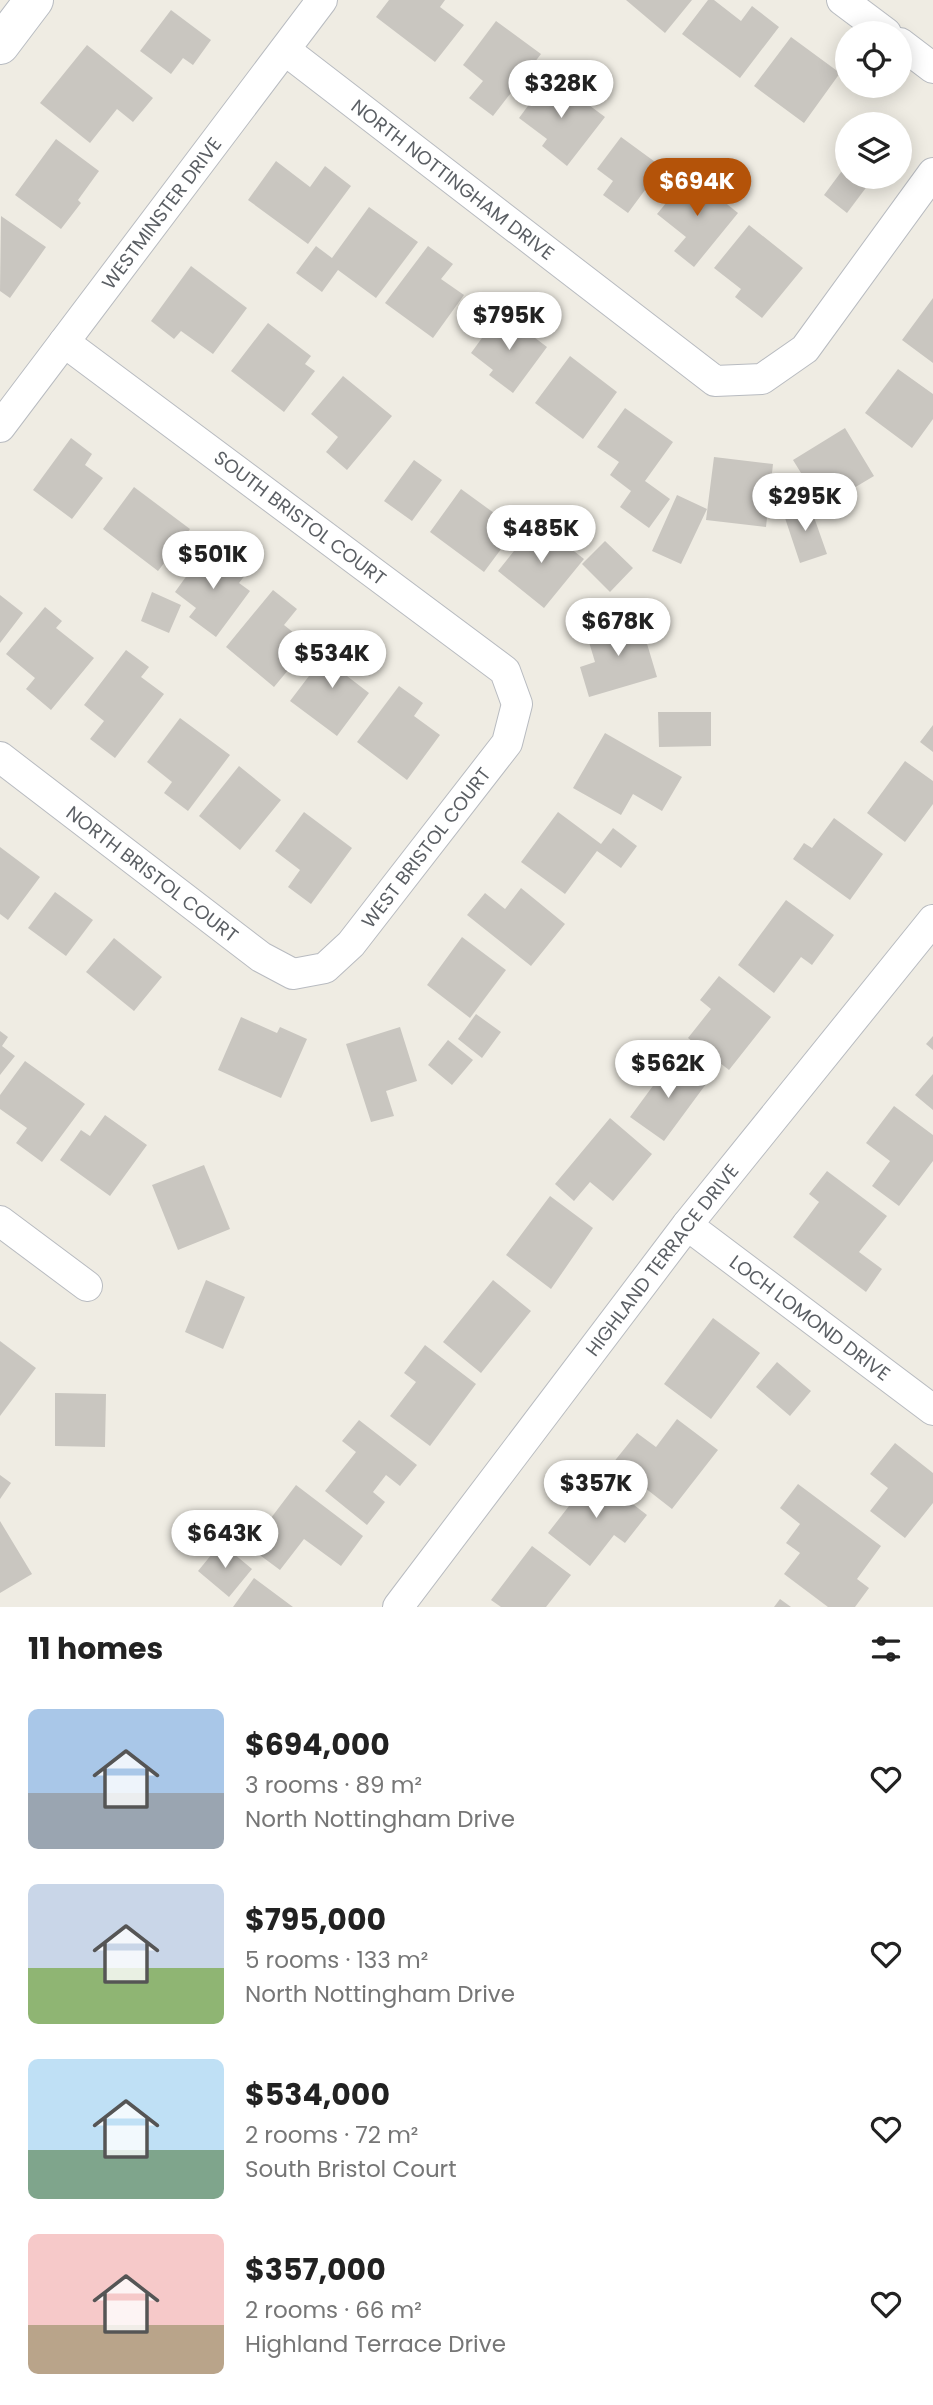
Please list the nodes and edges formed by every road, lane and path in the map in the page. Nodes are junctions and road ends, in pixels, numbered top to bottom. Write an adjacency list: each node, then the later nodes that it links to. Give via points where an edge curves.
1 (34, 0): 5 (street)
2 (322, 0): 6 (street, WESTMINSTER DRIVE)
3 (842, 0): 4 (street)
4 (870, 21)
5 (0, 46)
6 (285, 50): 9 (street, NORTH NOTTINGHAM DRIVE, via 715,381 762,379 805,349); 10 (street, WESTMINSTER DRIVE)
7 (912, 52): 8 (street)
8 (933, 68)
9 (933, 173)
10 (64, 342): 11 (street, WESTMINSTER DRIVE); 12 (street, SOUTH BRISTOL COURT, via 505,671)
11 (0, 427)
12 (517, 708): 15 (street, WEST BRISTOL COURT, via 507,743 351,944 325,968)
13 (0, 757): 15 (street, NORTH BRISTOL COURT, via 261,957 293,974)
14 (933, 920): 17 (street, HIGHLAND TERRACE DRIVE)
15 (314, 970)
16 (0, 1222): 18 (street)
17 (687, 1225): 19 (street, LOCH LOMOND DRIVE); 20 (street, HIGHLAND TERRACE DRIVE)
18 (87, 1286)
19 (933, 1410)
20 (398, 1607)

